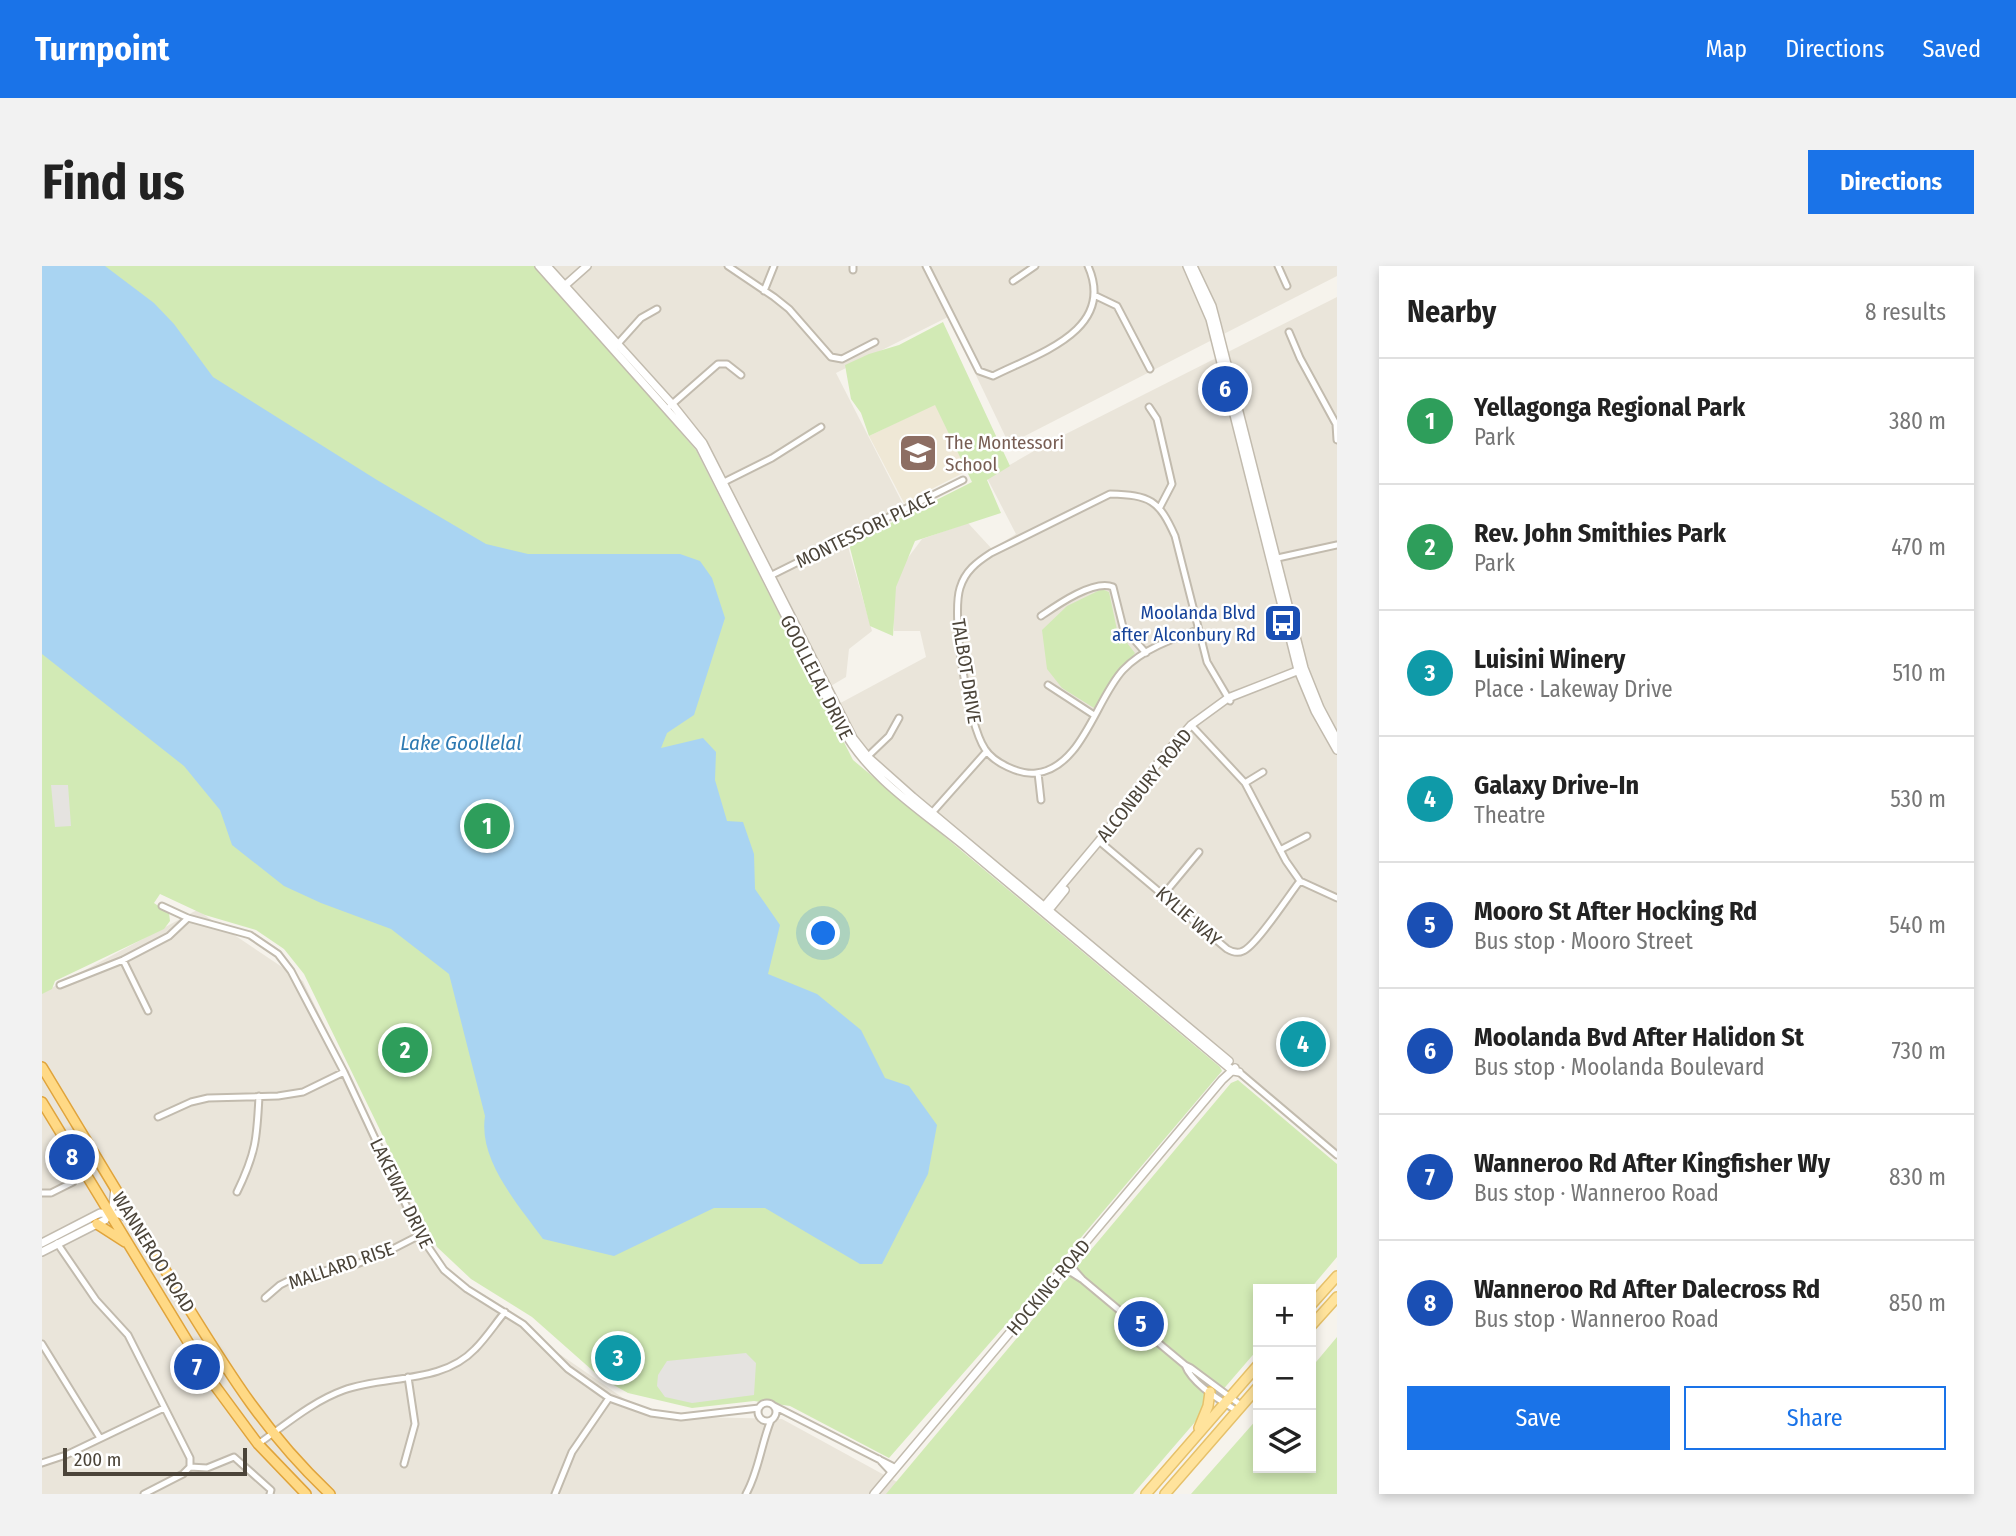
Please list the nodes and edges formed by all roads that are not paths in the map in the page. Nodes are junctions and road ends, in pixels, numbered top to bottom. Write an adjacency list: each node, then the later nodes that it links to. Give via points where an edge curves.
1 (540, 266): 14 (street, GOOLLELAL DRIVE)
2 (547, 266): 14 (street, GOOLLELAL DRIVE)
3 (580, 266): 14 (street)
4 (587, 266): 14 (street)
5 (727, 266): 16 (street)
6 (774, 266): 16 (street)
7 (926, 266): 17 (street, via 979,371 988,376 1075,334 1087,318)
8 (1035, 266): 13 (street)
9 (1088, 266): 17 (street)
10 (1187, 266): 32 (street, via 1210,319)
11 (1193, 266): 32 (street, via 1212,306)
12 (1278, 266): 15 (street)
13 (1013, 281)
14 (561, 286): 21 (street, GOOLLELAL DRIVE)
15 (1287, 286)
16 (764, 291): 20 (street, via 789,309 831,357 842,359)
17 (1094, 295): 22 (street, via 1117,306)
18 (657, 309): 21 (street, via 641,318)
19 (1289, 332): 27 (street, via 1336,424)
20 (875, 342)
21 (616, 347): 24 (street, GOOLLELAL DRIVE)
22 (1150, 369)
23 (741, 375): 24 (street, via 727,364 718,364)
24 (670, 406): 29 (street, GOOLLELAL DRIVE, via 703,443)
25 (1149, 407): 30 (street, via 1157,419 1172,484)
26 (821, 427): 29 (street)
27 (1337, 440)
28 (963, 481): 33 (street, MONTESSORI PLACE)
29 (722, 484): 33 (street, GOOLLELAL DRIVE)
30 (1160, 507): 35 (street, via 1175,536); 45 (street, TALBOT DRIVE, via 1132,495 1110,494 991,553 967,574 958,596 960,646 977,735)
31 (1337, 545): 32 (street)
32 (1273, 559): 37 (street)
33 (769, 576): 46 (street, GOOLLELAL DRIVE)
34 (1041, 616): 36 (street, via 1064,600 1108,585 1113,587 1123,626)
35 (1198, 631): 36 (street); 39 (street, via 1207,663)
36 (1146, 653): 40 (street, via 1123,671)
37 (1302, 671): 39 (street, ALCONBURY ROAD); 43 (street); 44 (street, via 1315,711)
38 (1048, 685): 40 (street)
39 (1229, 700): 42 (street, ALCONBURY ROAD)
40 (1094, 715): 48 (street, via 1068,756)
41 (899, 718): 46 (street)
42 (1192, 727): 49 (street); 53 (street, ALCONBURY ROAD, via 1161,760)
43 (1337, 740)
44 (1337, 750)
45 (986, 752): 48 (street, via 1014,769); 51 (street)
46 (866, 758): 51 (street, GOOLLELAL DRIVE)
47 (1263, 772): 49 (street)
48 (1038, 773): 50 (street)
49 (1245, 783): 54 (street)
50 (1041, 800)
51 (931, 814): 60 (street, GOOLLELAL DRIVE)
52 (1307, 836): 54 (street)
53 (1101, 843): 57 (street, KYLIE WAY); 60 (street, ALCONBURY ROAD)
54 (1280, 850): 56 (street)
55 (1199, 852): 57 (street)
56 (1300, 881): 57 (street, KYLIE WAY, via 1259,936 1237,953); 58 (street)
57 (1164, 894)
58 (1337, 898)
59 (162, 906): 61 (street, LAKEWAY DRIVE)
60 (1045, 909): 66 (street, GOOLLELAL DRIVE)
61 (188, 918): 62 (street, via 169,936); 67 (street, LAKEWAY DRIVE, via 250,935 278,954)
62 (123, 960): 63 (street); 64 (street)
63 (60, 985)
64 (148, 1011)
65 (42, 1067): 74 (highway, WANNEROO ROAD)
66 (1234, 1068): 71 (street, GOOLLELAL DRIVE); 85 (street, HOCKING ROAD)
67 (344, 1072): 68 (street, via 303,1092); 80 (street, LAKEWAY DRIVE)
68 (259, 1096): 70 (street, via 208,1098); 75 (street, via 257,1142)
69 (42, 1102): 77 (highway, WANNEROO ROAD)
70 (158, 1117)
71 (1337, 1155)
72 (73, 1182): 76 (street)
73 (42, 1187): 76 (street)
74 (115, 1188): 77 (street); 78 (highway, WANNEROO ROAD)
75 (237, 1192)
76 (42, 1193)
77 (110, 1213): 78 (street); 79 (street); 81 (street, via 100,1213); 83 (highway, WANNEROO ROAD)
78 (134, 1220): 106 (highway, WANNEROO ROAD, via 225,1368)
79 (97, 1224): 81 (street); 83 (highway)
80 (420, 1234): 88 (street, MALLARD RISE, via 354,1265 298,1276); 90 (street, LAKEWAY DRIVE, via 444,1270)
81 (56, 1240): 82 (street); 84 (street); 101 (street, via 96,1300 128,1335)
82 (42, 1243)
83 (129, 1245): 110 (highway, WANNEROO ROAD, via 213,1383)
84 (42, 1252)
85 (1066, 1266): 93 (street); 114 (street, HOCKING ROAD)
86 (1337, 1276): 89 (main road)
87 (1337, 1297): 91 (main road)
88 (265, 1298)
89 (1316, 1299)
90 (505, 1311): 95 (street, via 474,1351 460,1361 437,1372); 98 (street, LAKEWAY DRIVE)
91 (1316, 1320)
92 (42, 1344): 108 (street)
93 (1185, 1365): 96 (street); 99 (street)
94 (1253, 1371): 99 (main road)
95 (408, 1377): 106 (street, via 343,1390); 112 (street, via 415,1424)
96 (1210, 1392): 99 (street); 109 (main road)
97 (1253, 1393): 102 (main road)
98 (609, 1398): 103 (street, LAKEWAY DRIVE, via 651,1413 681,1417 747,1410); 119 (street, via 572,1452)
99 (1228, 1401): 102 (street); 109 (main road)
100 (774, 1406): 103 (street, via 765,1403); 104 (street); 105 (street)
101 (164, 1408): 108 (street); 113 (street, via 190,1458)
102 (1239, 1409): 123 (main road)
103 (760, 1414): 105 (street); 107 (street)
104 (793, 1416): 105 (street); 114 (street)
105 (773, 1418): 107 (street)
106 (272, 1434): 110 (street); 118 (highway, WANNEROO ROAD)
107 (765, 1435): 120 (street, via 755,1478)
108 (100, 1438): 111 (street)
109 (1194, 1440): 122 (main road)
110 (258, 1444): 117 (highway, WANNEROO ROAD)
111 (42, 1464)
112 (404, 1464)
113 (190, 1467): 115 (street); 116 (street, via 207,1468 234,1457 271,1490)
114 (894, 1470): 121 (street, HOCKING ROAD)
115 (144, 1494)
116 (270, 1494)
117 (306, 1494)
118 (330, 1494)
119 (555, 1494)
120 (746, 1494)
121 (874, 1494)
122 (1146, 1494)
123 (1165, 1494)

